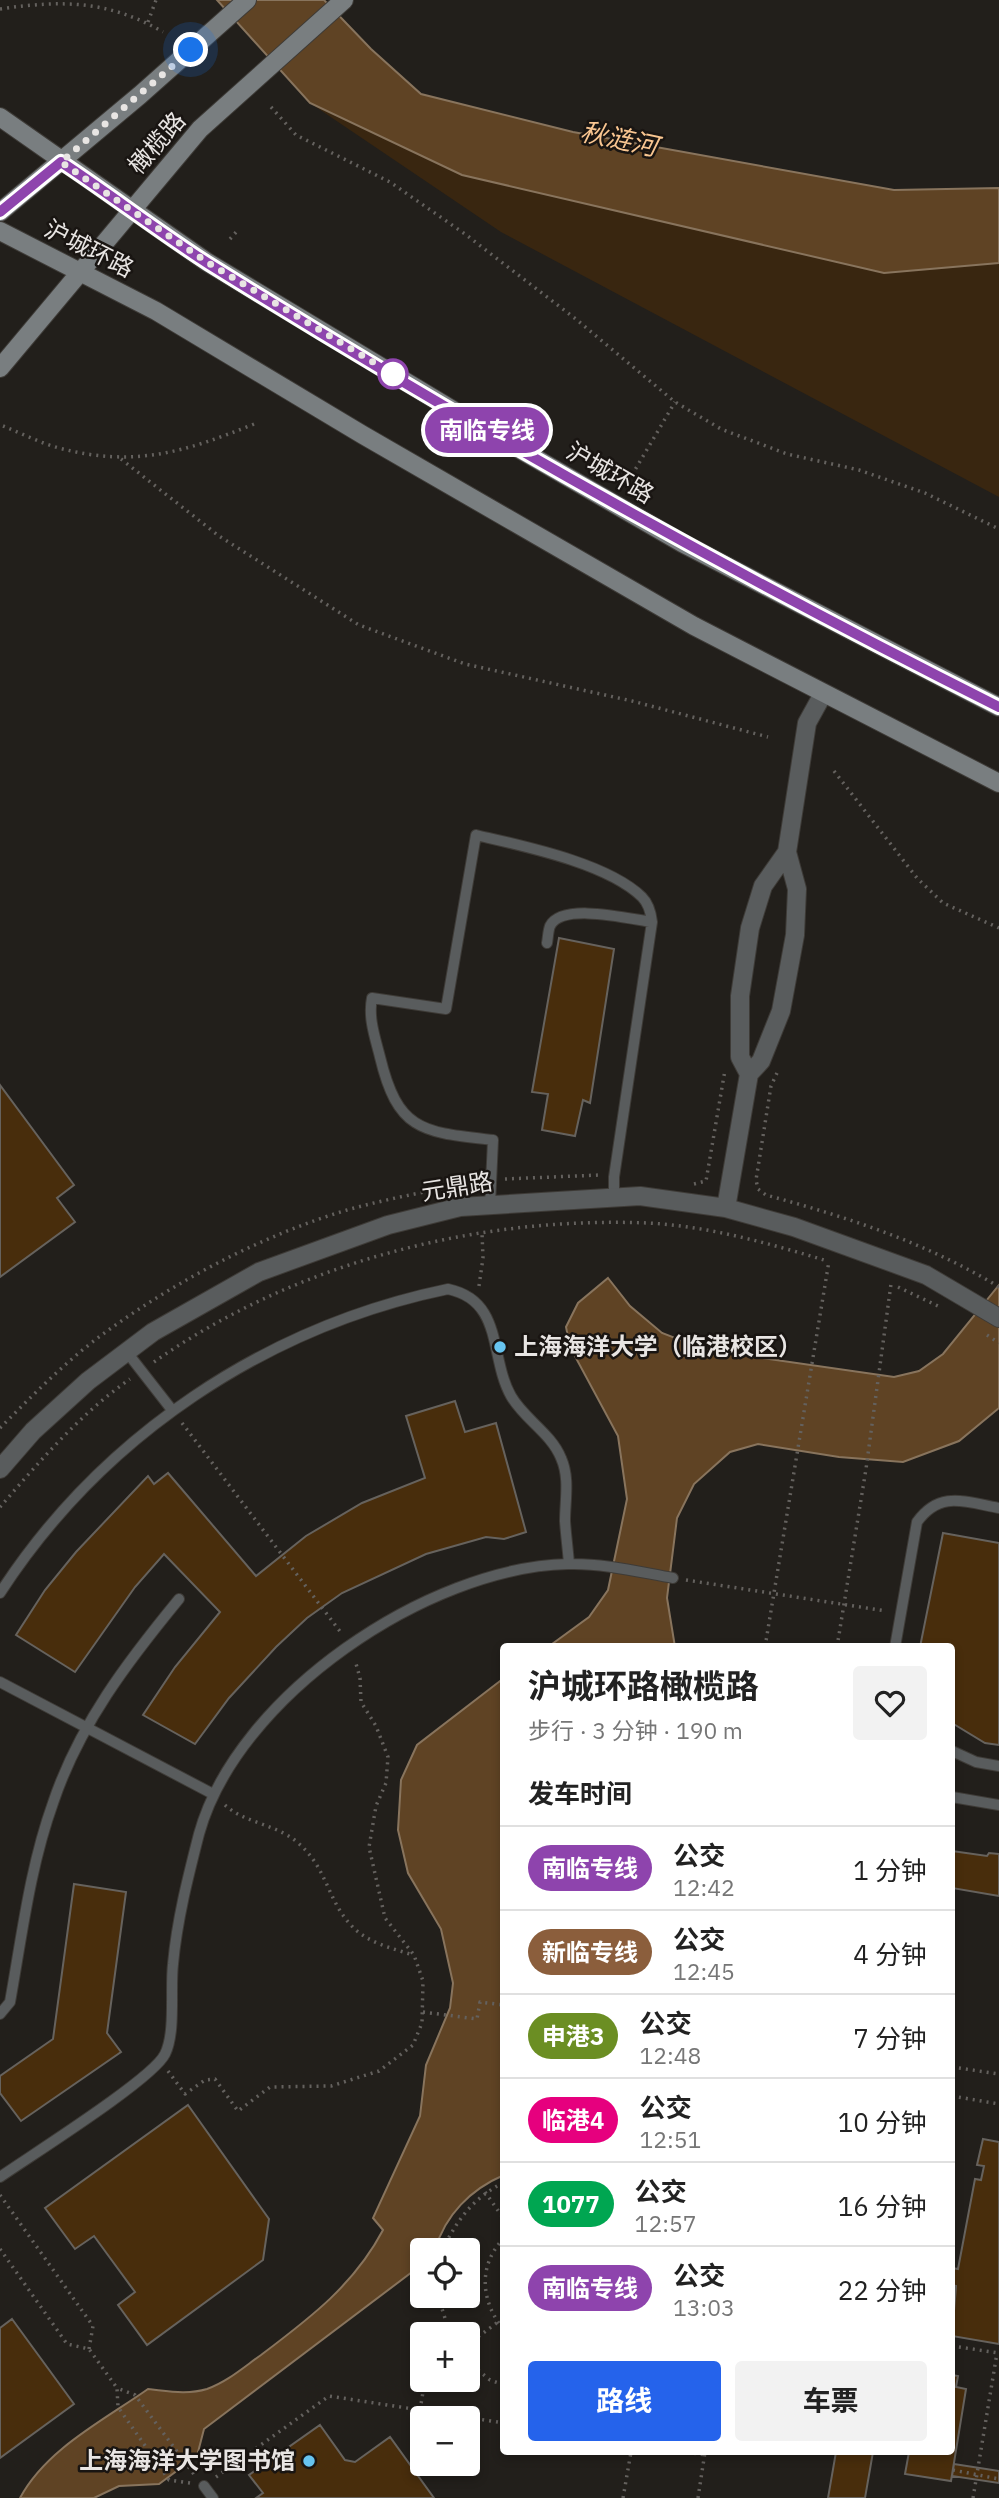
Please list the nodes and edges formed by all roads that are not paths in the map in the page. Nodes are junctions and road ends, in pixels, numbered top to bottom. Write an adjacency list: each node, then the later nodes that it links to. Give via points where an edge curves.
1 (247, 0): 4 (main road, 橄榄路)
2 (340, 3): 5 (main road, 橄榄路, via 200,129)
3 (0, 117): 4 (main road, 沪城环路)
4 (61, 162): 5 (main road, 沪城环路); 6 (main road, 橄榄路)
5 (132, 210): 8 (main road, 橄榄路); 11 (main road, 沪城环路, via 207,262 682,543)
6 (0, 212)
7 (0, 231): 8 (main road, 沪城环路)
8 (81, 271): 9 (main road, 橄榄路); 10 (main road, 沪城环路, via 694,626)
9 (0, 368)
10 (823, 694): 12 (main road, 沪城环路); 13 (street, via 807,723)
11 (999, 707)
12 (999, 783)
13 (787, 852): 16 (street, via 797,889 795,935 781,1011 761,1061); 16 (street, via 763,886 750,928 740,996 740,1057)
14 (652, 922): 15 (lane, via 575,912 557,918 550,926); 17 (lane); 18 (lane, via 650,908 641,897 604,874 544,850 476,835 446,1009 372,998 369,1013 387,1089 400,1109 417,1125 444,1135 493,1140)
15 (547, 943)
16 (750, 1074): 19 (street)
17 (614, 1197): 18 (street, 元鼎路); 19 (street, 元鼎路, via 640,1196)
18 (490, 1205): 21 (street, 元鼎路, via 460,1207 388,1225 260,1272)
19 (726, 1208): 20 (street, 元鼎路, via 794,1227 926,1275)
20 (999, 1318)
21 (126, 1351): 22 (lane); 23 (street, 元鼎路, via 33,1431)
22 (172, 1410): 25 (lane, via 240,1366 300,1335 353,1314 448,1289 461,1292 476,1301 489,1319 513,1399 561,1457 567,1479); 27 (lane, via 112,1459 65,1506)
23 (0, 1469)
24 (999, 1508): 29 (lane, via 943,1500 926,1509 916,1522)
25 (569, 1564): 26 (lane); 34 (lane, via 474,1583 379,1624 335,1653 285,1698)
26 (673, 1578)
27 (0, 1593)
28 (179, 1599): 31 (lane, via 128,1661)
29 (896, 1643)
30 (0, 1682): 31 (lane)
31 (86, 1727): 34 (lane); 37 (lane, via 53,1802 31,1880 10,2002)
32 (955, 1752): 33 (lane)
33 (999, 1766)
34 (213, 1794): 38 (lane, via 181,1909 165,2054 134,2083)
35 (955, 1798): 36 (lane)
36 (999, 1805)
37 (0, 2014)
38 (0, 2177)
39 (204, 2486): 40 (lane)
40 (213, 2498)

